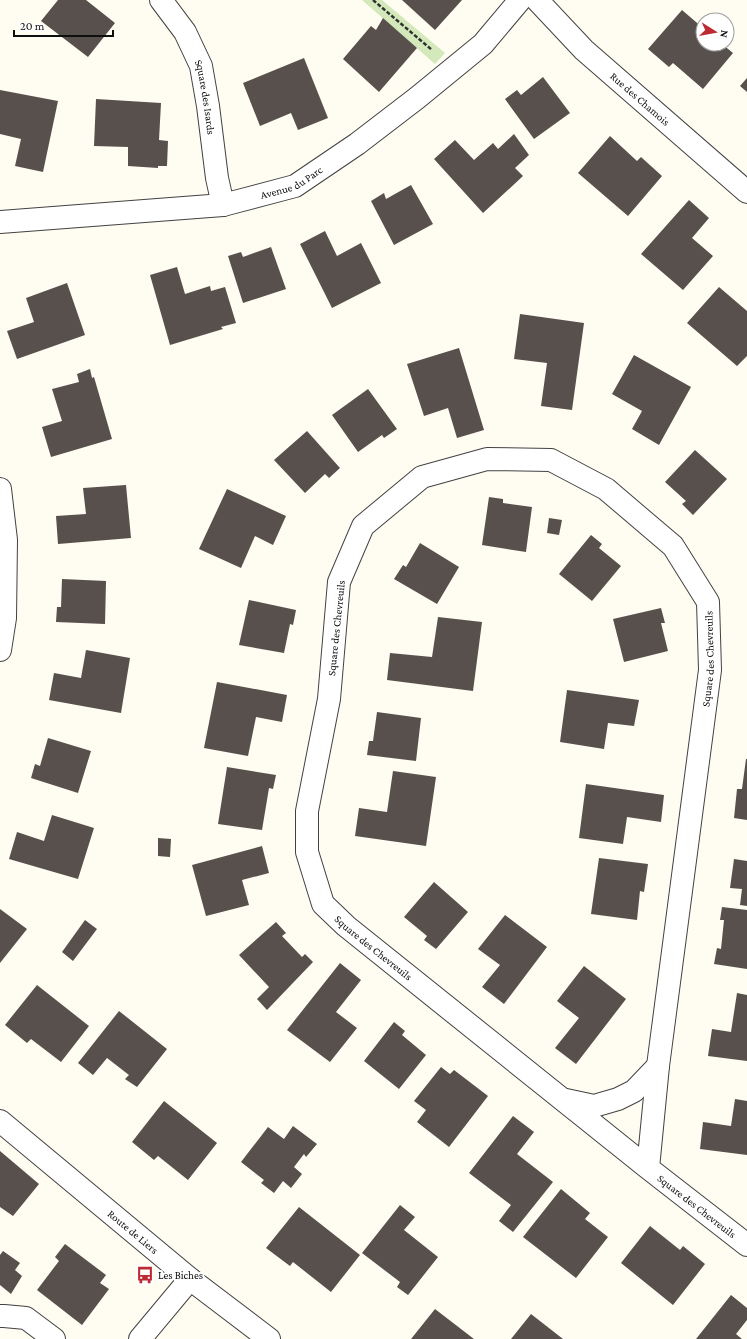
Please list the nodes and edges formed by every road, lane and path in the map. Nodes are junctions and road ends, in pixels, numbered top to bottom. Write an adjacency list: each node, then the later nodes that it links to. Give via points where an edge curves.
1 (161, 0): 7 (street, Square des Isards, via 185,32 201,66)
2 (373, 0): 5 (path)
3 (520, 0): 5 (street, Avenue du Parc, via 483,44)
4 (537, 0): 6 (street, Rue des Chamois, via 584,50)
5 (454, 69): 7 (street, Avenue du Parc, via 357,144 295,186)
6 (747, 192)
7 (223, 205): 8 (street, Avenue du Parc)
8 (0, 222)
9 (0, 489): 10 (street, via 6,540 5,618)
10 (0, 650)
11 (658, 1066): 12 (street, Square des Chevreuils, via 634,1091 618,1099 594,1106); 12 (street, Square des Chevreuils, via 710,670 708,602 673,546 606,489 551,460 487,459 422,477 364,526 339,582 329,699 307,811 307,852 323,904); 14 (street, Square des Chevreuils)
12 (563, 1099): 14 (street, Square des Chevreuils)
13 (0, 1121): 16 (street, Route de Liers)
14 (648, 1168): 15 (street, Square des Chevreuils)
15 (747, 1244)
16 (190, 1279): 19 (street); 20 (street, Route de Liers)
17 (0, 1316): 18 (street, via 26,1318)
18 (54, 1339)
19 (140, 1339)
20 (269, 1339)

